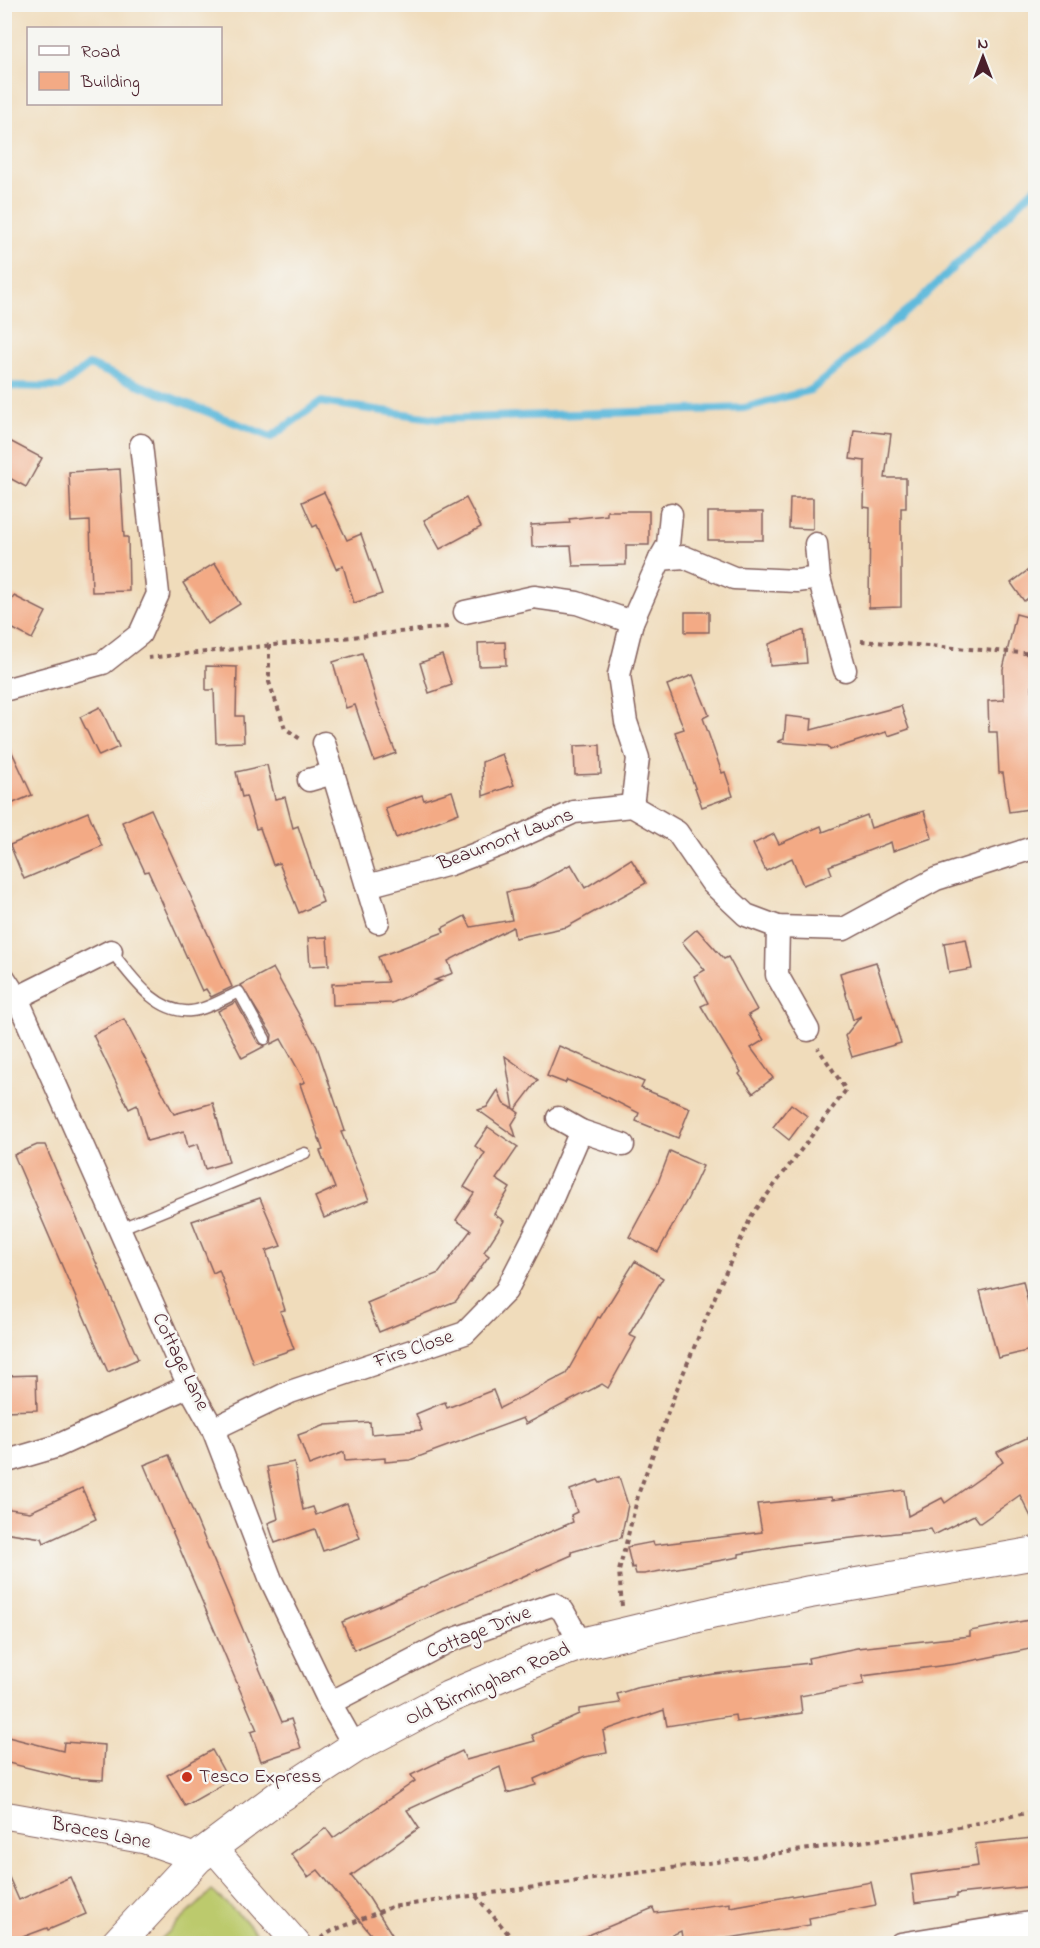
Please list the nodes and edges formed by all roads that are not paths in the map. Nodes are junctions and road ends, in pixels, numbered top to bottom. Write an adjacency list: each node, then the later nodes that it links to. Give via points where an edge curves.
1 (141, 445): 9 (street, via 158,594 140,634 103,663)
2 (671, 514): 4 (street, via 668,545)
3 (816, 544): 5 (street)
4 (660, 559): 5 (street, via 684,557 734,578); 7 (street)
5 (819, 578): 8 (street)
6 (465, 612): 7 (street, via 534,597 577,603)
7 (632, 622): 13 (street, via 619,675 626,722 638,758)
8 (845, 670)
9 (4, 690)
10 (324, 743): 11 (street)
11 (333, 773): 12 (street); 15 (street)
12 (309, 780)
13 (632, 806): 15 (street, Beaumont Lawns, via 574,812 450,864); 17 (street, via 677,832 712,883 746,915)
14 (1035, 847): 17 (street, via 936,879 844,929)
15 (367, 886): 16 (street)
16 (378, 922)
17 (778, 927): 21 (street, via 777,975)
18 (111, 951): 20 (street); 22 (lane, via 140,986 165,1008 191,1011 239,992)
19 (4, 978): 20 (street, Cottage Lane)
20 (17, 998): 27 (street, Cottage Lane)
21 (808, 1030)
22 (265, 1039)
23 (558, 1118): 24 (street)
24 (581, 1131): 25 (street); 29 (street, Firs Close, via 506,1291 465,1333 290,1392)
25 (623, 1145)
26 (305, 1153): 27 (lane)
27 (119, 1229): 28 (street, Cottage Lane)
28 (189, 1386): 29 (street, Cottage Lane); 30 (street, via 55,1447)
29 (213, 1429): 33 (street, Cottage Lane, via 271,1580)
30 (4, 1462)
31 (1035, 1553): 32 (main road, Old Birmingham Road, via 810,1592)
32 (581, 1644): 33 (street, Cottage Drive, via 563,1611 554,1604 448,1641); 34 (main road, Old Birmingham Road, via 449,1697)
33 (330, 1703): 34 (street, Cottage Lane)
34 (355, 1747): 36 (main road, Old Birmingham Road, via 280,1796)
35 (4, 1815): 36 (street, Braces Lane)
36 (205, 1853): 38 (main road, Old Birmingham Road); 39 (street)
37 (1035, 1922): 40 (street)
38 (117, 1944)
39 (297, 1944)
40 (900, 1944)

